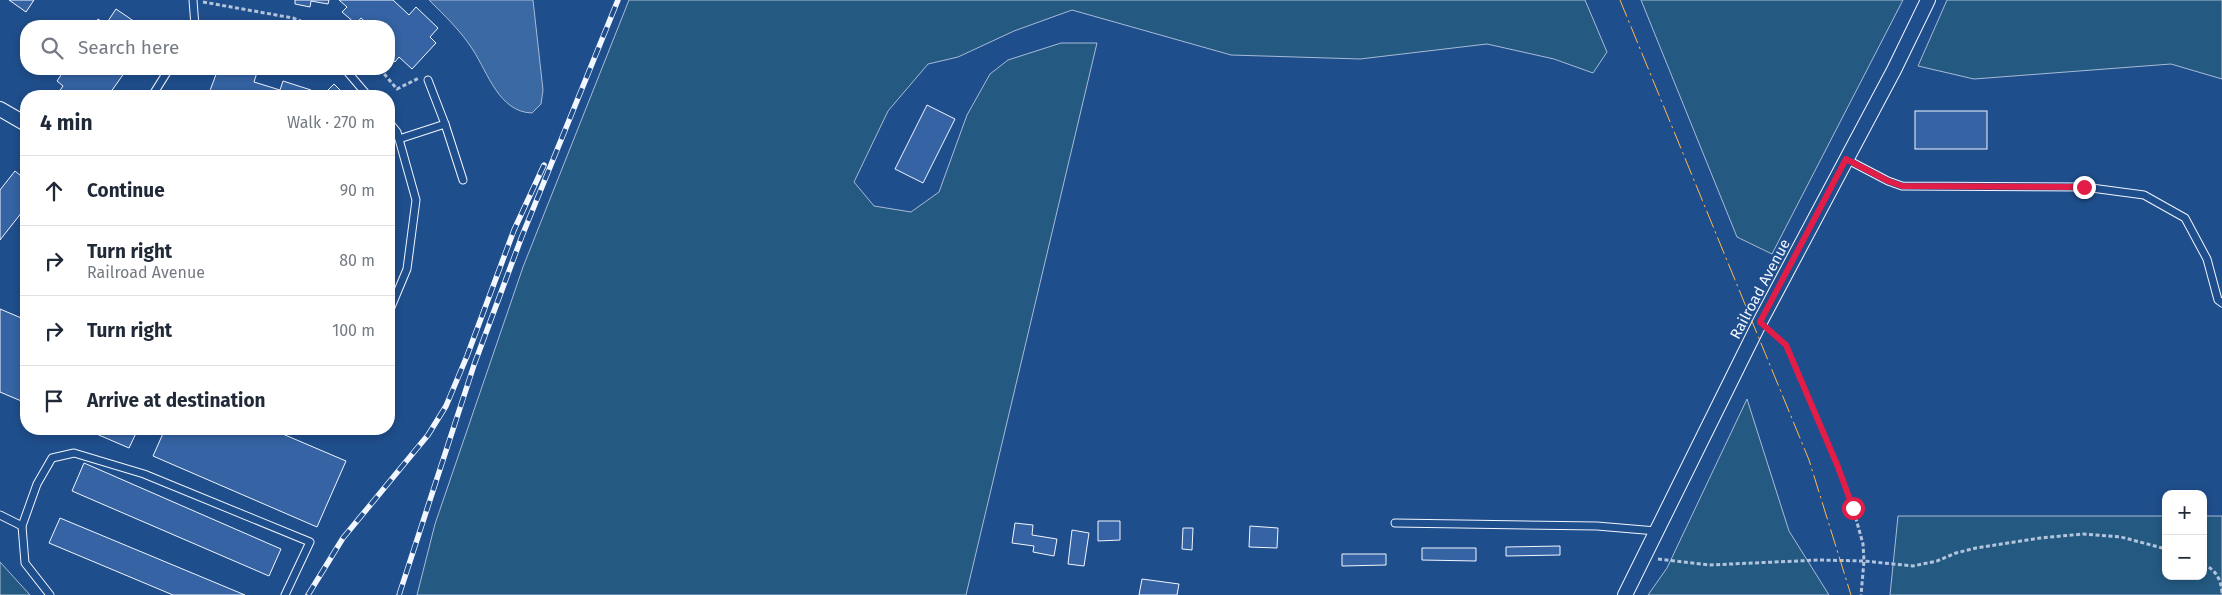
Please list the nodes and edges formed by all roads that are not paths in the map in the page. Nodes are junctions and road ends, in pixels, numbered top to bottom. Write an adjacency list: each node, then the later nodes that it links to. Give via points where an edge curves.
1 (193, 0): 3 (lane)
2 (1928, 0): 14 (street, Railroad Avenue)
3 (195, 20)
4 (165, 75): 7 (lane)
5 (350, 75): 8 (lane)
6 (428, 80): 11 (lane)
7 (156, 90)
8 (363, 90)
9 (0, 109): 10 (street)
10 (20, 121)
11 (445, 124): 13 (lane); 15 (lane)
12 (395, 130): 13 (lane)
13 (399, 139): 16 (lane, via 416,200 407,268)
14 (1846, 159): 17 (lane, via 1902,186 2084,187 2144,195 2185,218 2206,259 2218,300); 21 (street, Railroad Avenue)
15 (462, 180)
16 (395, 297)
17 (2222, 303)
18 (0, 515): 20 (lane)
19 (1395, 523): 21 (lane, via 1598,526)
20 (22, 526): 22 (lane, via 26,563); 23 (lane, via 36,484 52,458 74,453 144,474 310,542)
21 (1656, 531): 24 (street, Railroad Avenue)
22 (50, 595)
23 (285, 595)
24 (1625, 595)

